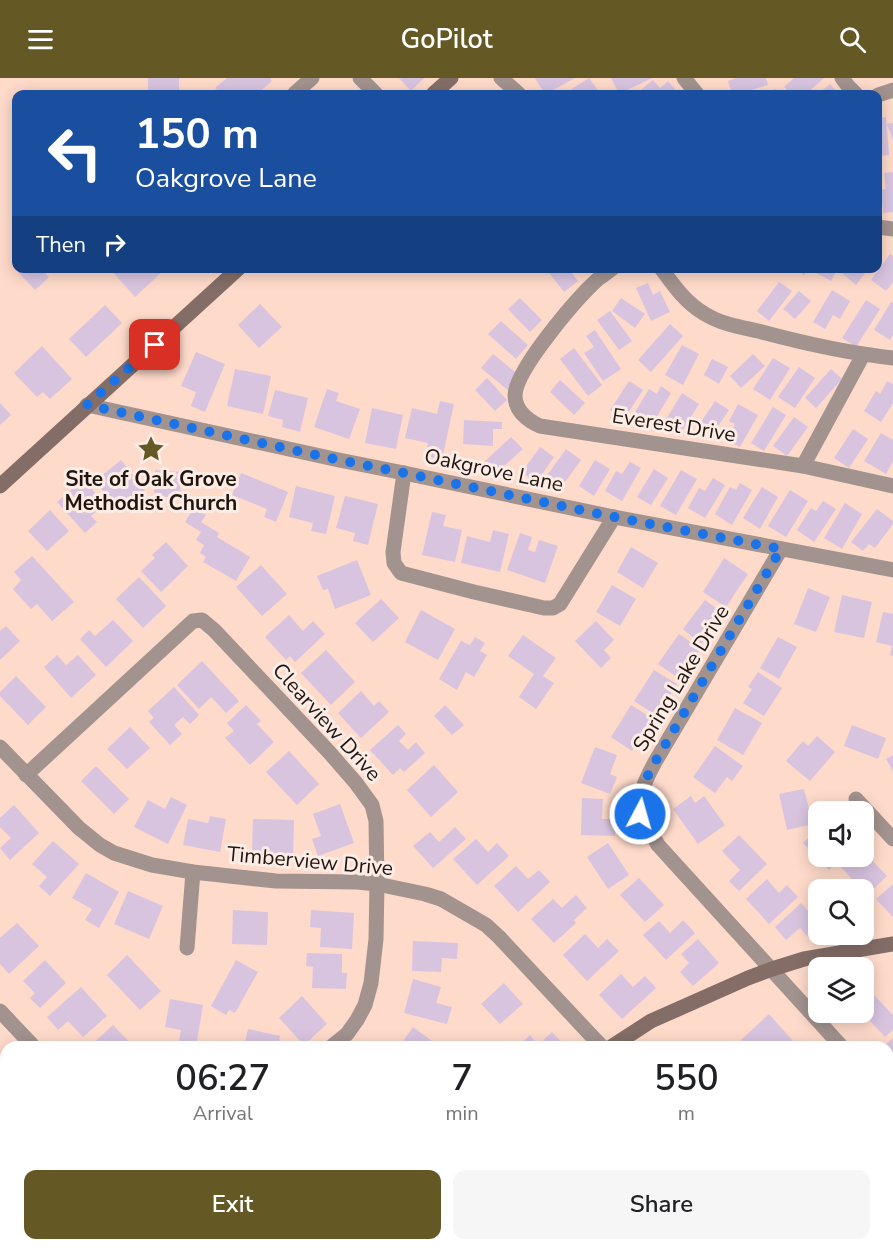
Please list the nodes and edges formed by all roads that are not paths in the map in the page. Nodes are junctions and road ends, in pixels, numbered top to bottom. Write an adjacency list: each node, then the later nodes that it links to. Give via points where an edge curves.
1 (312, 78): 7 (street)
2 (360, 78): 8 (street)
3 (451, 78): 9 (street)
4 (501, 78): 10 (street)
5 (684, 78): 11 (street)
6 (842, 78): 12 (street)
7 (298, 90)
8 (372, 90)
9 (438, 90)
10 (514, 90)
11 (694, 90)
12 (852, 90)
13 (233, 273): 18 (street)
14 (606, 273): 19 (street, Everest Drive, via 537,350 517,386 516,404 528,421)
15 (665, 273): 16 (street, via 690,304 717,321)
16 (863, 355): 17 (street); 19 (street)
17 (893, 358)
18 (87, 405): 20 (street, Oakgrove Lane); 21 (street)
19 (803, 466): 22 (street, Everest Drive)
20 (404, 473): 23 (street, Oakgrove Lane); 23 (street, via 393,552 401,573 544,608 560,604)
21 (0, 486)
22 (893, 486)
23 (614, 517): 24 (street, Oakgrove Lane)
24 (781, 549): 25 (street, Oakgrove Lane); 34 (street, Spring Lake Drive, via 655,762 643,785 640,814 658,845)
25 (893, 570)
26 (0, 747): 27 (street, Timberview Drive)
27 (26, 775): 30 (street, Timberview Drive, via 100,845 152,865); 31 (street, Clearview Drive, via 193,621 202,620 329,752 372,805)
28 (855, 799): 29 (street)
29 (893, 839)
30 (193, 872): 31 (street, Timberview Drive, via 276,881); 33 (street)
31 (377, 884): 37 (street, Clearview Drive, via 371,983 357,1020); 38 (street, Timberview Drive, via 441,899 486,925)
32 (893, 944): 34 (street, via 804,959)
33 (187, 948)
34 (772, 969): 39 (street, via 651,1021); 40 (street, Spring Lake Drive)
35 (0, 1011): 36 (street)
36 (28, 1041)
37 (338, 1041)
38 (596, 1041)
39 (620, 1041)
40 (837, 1041)

